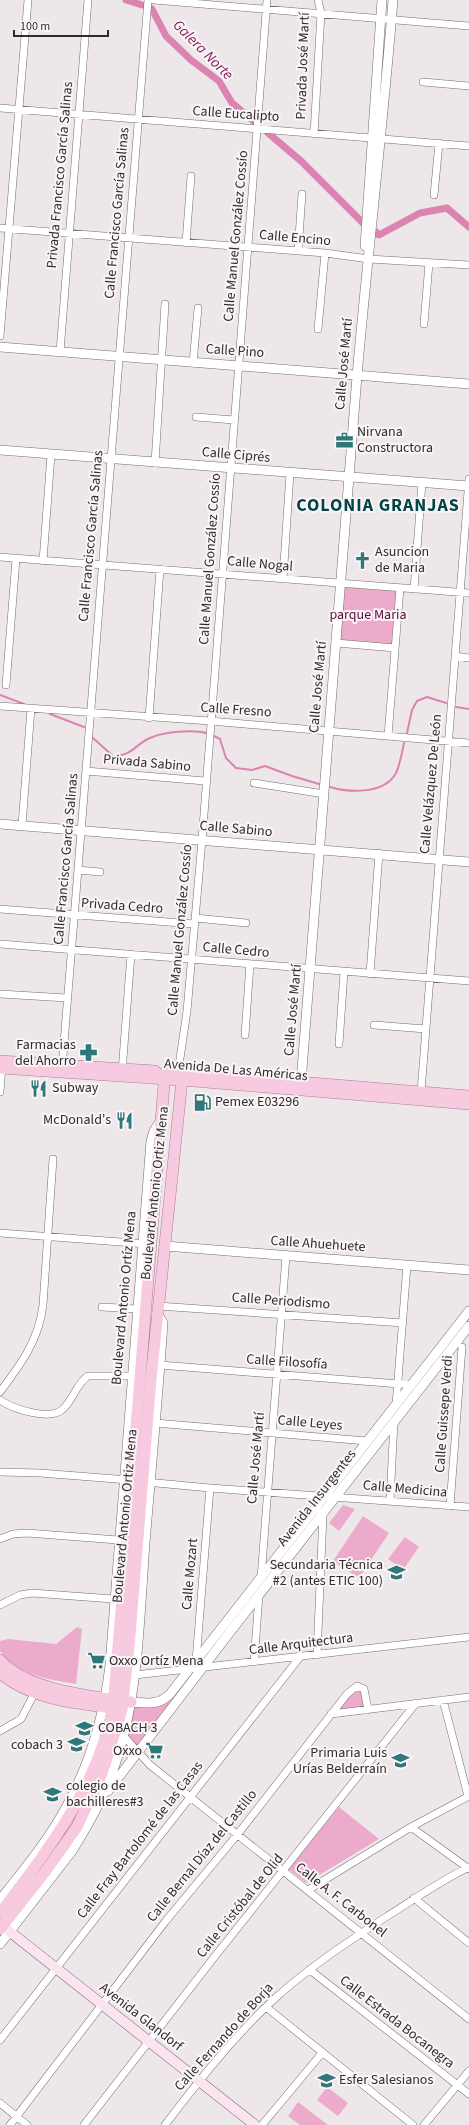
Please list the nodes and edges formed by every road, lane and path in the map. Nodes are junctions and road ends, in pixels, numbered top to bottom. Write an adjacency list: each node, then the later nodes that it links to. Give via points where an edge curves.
1 (28, 0): 18 (street)
2 (88, 0): 19 (street, Privada Francisco García Salinas)
3 (148, 0): 20 (street, Calle Francisco García Salinas)
4 (154, 0): 9 (street)
5 (267, 0): 10 (street, Calle Manuel González Cossío)
6 (318, 0): 11 (street, Privada José Martí)
7 (382, 0): 12 (street, Calle José Martí)
8 (393, 0): 13 (street, Calle José Martí)
9 (208, 2): 10 (street)
10 (266, 10): 11 (street); 21 (street, Calle Manuel González Cossío)
11 (320, 13): 12 (street); 22 (street, Privada José Martí)
12 (381, 19): 13 (street); 23 (street, Calle José Martí)
13 (391, 20): 14 (street); 24 (street, Calle José Martí)
14 (469, 26)
15 (423, 82): 16 (street)
16 (469, 86)
17 (0, 108): 18 (street, Calle Eucalipto)
18 (19, 109): 19 (street, Calle Eucalipto); 31 (street)
19 (78, 115): 20 (street, Calle Eucalipto); 32 (street, Privada Francisco García Salinas)
20 (137, 120): 21 (street, Calle Eucalipto); 33 (street, Calle Francisco García Salinas)
21 (258, 128): 22 (street, Calle Eucalipto); 35 (street, Calle Manuel González Cossío)
22 (314, 134): 23 (street, Calle Eucalipto)
23 (372, 138): 24 (street, Calle Eucalipto); 38 (street, Calle José Martí)
24 (382, 139): 25 (street, Calle Eucalipto); 38 (street, Calle José Martí)
25 (439, 143): 26 (street, Calle Eucalipto); 29 (street)
26 (469, 146)
27 (191, 176): 34 (street)
28 (302, 194): 36 (street)
29 (434, 195)
30 (0, 228): 31 (street, Calle Encino)
31 (8, 229): 32 (street, Calle Encino); 45 (street)
32 (68, 234): 33 (street, Calle Encino); 47 (street, Privada Francisco García Salinas)
33 (127, 238): 34 (street, Calle Encino); 48 (street, Calle Francisco García Salinas)
34 (186, 243): 35 (street, Calle Encino)
35 (248, 247): 36 (street, Calle Encino); 51 (street, Calle Manuel González Cossío)
36 (298, 251): 37 (street, Calle Encino)
37 (325, 253): 38 (street, Calle Encino); 44 (street)
38 (367, 259): 39 (street, Calle Encino); 52 (street, Calle José Martí)
39 (429, 263): 40 (street, Calle Encino); 43 (street)
40 (469, 265)
41 (165, 304): 49 (street)
42 (198, 308): 50 (street)
43 (424, 324)
44 (318, 329)
45 (0, 336)
46 (0, 347): 47 (street, Calle Pino)
47 (60, 352): 48 (street, Calle Pino)
48 (118, 357): 49 (street, Calle Pino); 58 (street, Calle Francisco García Salinas)
49 (162, 360): 50 (street, Calle Pino); 59 (street)
50 (193, 363): 51 (street, Calle Pino)
51 (239, 365): 52 (street, Calle Pino); 55 (street, Calle Manuel González Cossío)
52 (357, 376): 53 (street, Calle Pino); 62 (street, Calle José Martí)
53 (469, 384)
54 (196, 417): 55 (street)
55 (234, 420): 60 (street, Calle Manuel González Cossío)
56 (0, 450): 57 (street, Calle Ciprés)
57 (51, 455): 58 (street, Calle Ciprés); 67 (street)
58 (110, 460): 59 (street, Calle Ciprés); 68 (street, Calle Francisco García Salinas)
59 (155, 463): 60 (street, Calle Ciprés)
60 (230, 468): 61 (street, Calle Ciprés); 70 (street, Calle Manuel González Cossío)
61 (290, 473): 62 (street, Calle Ciprés); 71 (street)
62 (350, 477): 63 (street, Calle Ciprés); 72 (street, Calle José Martí)
63 (422, 483): 64 (street, Calle Ciprés); 74 (street)
64 (469, 484): 75 (street, Calle Velázquez De León)
65 (0, 557): 66 (street, Calle Nogal)
66 (16, 559): 67 (street, Calle Nogal); 81 (street)
67 (43, 560): 68 (street, Calle Nogal)
68 (102, 565): 69 (street, Calle Nogal); 84 (street, Calle Francisco García Salinas)
69 (160, 569): 70 (street, Calle Nogal); 85 (street)
70 (222, 574): 71 (street, Calle Nogal); 86 (street, Calle Manuel González Cossío)
71 (283, 579): 72 (street, Calle Nogal)
72 (341, 583): 73 (street, Calle Nogal); 77 (street, Calle José Martí)
73 (400, 588): 74 (street, Calle Nogal); 78 (street)
74 (414, 589): 75 (street, Calle Nogal)
75 (459, 592): 76 (street, Calle Nogal); 79 (street, Calle Velázquez De León)
76 (469, 593)
77 (336, 643): 78 (street); 87 (street, Calle José Martí)
78 (395, 648): 88 (street)
79 (455, 656): 80 (street); 89 (street, Calle Velázquez De León)
80 (469, 658)
81 (6, 685)
82 (0, 706): 83 (street, Calle Fresno)
83 (31, 708): 84 (street, Calle Fresno); 96 (street)
84 (90, 713): 85 (street, Calle Fresno); 91 (street, Calle Francisco García Salinas)
85 (149, 718): 86 (street, Calle Fresno)
86 (210, 721): 87 (street, Calle Fresno); 92 (street, Calle Manuel González Cossío)
87 (329, 730): 88 (street, Calle Fresno); 94 (street, Calle José Martí)
88 (388, 736): 89 (street, Calle Fresno)
89 (448, 741): 90 (street, Calle Fresno); 101 (street, Calle Velázquez De León)
90 (469, 743)
91 (86, 771): 92 (street, Privada Sabino); 97 (street, Calle Francisco García Salinas)
92 (205, 781): 98 (street, Calle Manuel González Cossío)
93 (254, 783): 94 (street)
94 (324, 794): 99 (street, Calle José Martí)
95 (0, 824): 96 (street, Calle Sabino)
96 (22, 826): 97 (street, Calle Sabino)
97 (81, 830): 98 (street, Calle Sabino); 103 (street, Calle Francisco García Salinas)
98 (202, 840): 99 (street, Calle Sabino); 107 (street, Calle Manuel González Cossío)
99 (320, 849): 100 (street, Calle Sabino); 114 (street, Calle José Martí)
100 (379, 853): 101 (street, Calle Sabino); 116 (street)
101 (439, 859): 102 (street, Calle Sabino); 117 (street, Calle Velázquez De León)
102 (469, 862)
103 (78, 870): 104 (street); 106 (street, Calle Francisco García Salinas)
104 (100, 872)
105 (0, 910): 106 (street, Privada Cedro)
106 (74, 915): 107 (street, Privada Cedro); 110 (street, Calle Francisco García Salinas)
107 (194, 921): 108 (street, Privada Cedro); 112 (street, Calle Manuel González Cossío)
108 (246, 922)
109 (0, 944): 110 (street, Calle Cedro)
110 (71, 950): 111 (street, Calle Cedro); 120 (street, Calle Francisco García Salinas)
111 (131, 954): 112 (street, Calle Cedro); 127 (street)
112 (191, 959): 113 (street, Calle Cedro); 129 (street, Calle Manuel González Cossío)
113 (250, 964): 114 (street, Calle Cedro); 123 (street)
114 (310, 969): 115 (street, Calle Cedro); 130 (street, Calle José Martí)
115 (344, 972): 116 (street, Calle Cedro); 124 (street)
116 (370, 974): 117 (street, Calle Cedro)
117 (429, 978): 118 (street, Calle Cedro); 122 (street, Calle Velázquez De León)
118 (469, 980)
119 (0, 994): 120 (street)
120 (67, 998): 126 (street, Calle Francisco García Salinas)
121 (374, 1024): 122 (street)
122 (426, 1029): 132 (street, Calle Velázquez De León)
123 (245, 1035)
124 (339, 1044)
125 (1, 1065): 126 (main road, Avenida De Las Américas); 131 (street)
126 (62, 1069): 127 (main road, Avenida De Las Américas)
127 (122, 1073): 128 (main road, Avenida De Las Américas)
128 (165, 1075): 129 (main road, Avenida De Las Américas); 134 (main road, Boulevard Antonio Ortiz Mena)
129 (180, 1076): 130 (main road, Avenida De Las Américas); 135 (main road, Boulevard Antonio Ortiz Mena); 136 (main road, Avenida De Las Américas)
130 (301, 1082): 132 (main road, Avenida De Las Américas)
131 (0, 1092)
132 (421, 1092): 133 (main road, Avenida De Las Américas)
133 (469, 1096)
134 (162, 1102): 135 (main road); 140 (main road, Boulevard Antonio Ortiz Mena)
135 (179, 1102): 141 (main road, Boulevard Antonio Ortiz Mena)
136 (469, 1104)
137 (53, 1160): 139 (street)
138 (0, 1234): 139 (street)
139 (48, 1238): 140 (street); 159 (street, via 40,1326 27,1356)
140 (146, 1244): 146 (street, Boulevard Antonio Ortíz Mena); 156 (main road, Boulevard Antonio Ortiz Mena)
141 (165, 1246): 142 (street, Calle Ahuehuete); 147 (main road, Boulevard Antonio Ortiz Mena)
142 (286, 1256): 143 (street, Calle Ahuehuete); 149 (street, Calle José Martí)
143 (407, 1265): 144 (street, Calle Ahuehuete); 150 (street)
144 (469, 1270)
145 (102, 1307): 146 (street)
146 (137, 1309): 156 (street, Boulevard Antonio Ortíz Mena)
147 (158, 1310): 149 (street, Calle Periodismo); 154 (street, via 163,1323); 167 (main road, Boulevard Antonio Ortiz Mena)
148 (469, 1311): 152 (street, Avenida Insurgentes)
149 (281, 1314): 150 (street, Calle Periodismo); 155 (street, Calle José Martí)
150 (403, 1323): 157 (street)
151 (469, 1326): 153 (street, Avenida Insurgentes)
152 (443, 1346): 153 (street); 158 (street, Avenida Insurgentes)
153 (461, 1347): 162 (street, Avenida Insurgentes); 173 (street, Calle Guissepe Verdi)
154 (160, 1366): 155 (street, Calle Filosofía); 163 (street)
155 (276, 1374): 157 (street, Calle Filosofía); 164 (street, Calle José Martí)
156 (136, 1376): 160 (street, via 88,1376 65,1408 54,1414 19,1410); 167 (main road, Boulevard Antonio Ortiz Mena)
157 (398, 1384): 158 (street, Calle Filosofía); 161 (street)
158 (412, 1385): 161 (street, Avenida Insurgentes)
159 (0, 1392)
160 (0, 1400)
161 (396, 1405): 165 (street, Avenida Insurgentes)
162 (394, 1421): 171 (street, Avenida Insurgentes); 172 (street)
163 (155, 1423): 164 (street, Calle Leyes); 167 (street)
164 (272, 1433): 165 (street, Calle Leyes); 169 (street, Calle José Martí)
165 (368, 1441): 170 (street, Avenida Insurgentes)
166 (0, 1472): 167 (street, Calle Medicina, via 40,1472)
167 (137, 1481): 168 (street, Calle Medicina); 177 (street); 190 (street); 196 (main road, Boulevard Antonio Ortiz Mena)
168 (210, 1488): 169 (street, Calle Medicina); 187 (street, Calle Mozart)
169 (267, 1491): 170 (street, Calle Medicina); 178 (street, Calle José Martí)
170 (325, 1496): 171 (street, Calle Medicina); 175 (street, Avenida Insurgentes)
171 (336, 1497): 172 (street, Calle Medicina); 175 (street, Avenida Insurgentes)
172 (390, 1501): 173 (street, Calle Medicina)
173 (450, 1506): 174 (street, Calle Medicina)
174 (469, 1507)
175 (319, 1511): 178 (street, Avenida Insurgentes); 179 (street, Avenida Insurgentes); 183 (street)
176 (0, 1539): 177 (street, via 13,1534 27,1533)
177 (118, 1540): 180 (street)
178 (260, 1578): 179 (street, Calle José Martí); 187 (street, Avenida Insurgentes)
179 (259, 1596): 186 (street, Calle José Martí); 187 (street, Avenida Insurgentes)
180 (113, 1599): 181 (street, via 32,1593 20,1595); 196 (street)
181 (0, 1605)
182 (469, 1637): 183 (street, Calle Arquitectura)
183 (317, 1655): 184 (street, Calle Arquitectura)
184 (300, 1657): 186 (street, Calle Arquitectura); 201 (street, Calle Fray Bartolomé de las Casas)
185 (0, 1660): 196 (main road, via 17,1674 38,1684)
186 (254, 1662): 187 (street, Calle Arquitectura)
187 (199, 1665): 188 (street, Avenida Insurgentes); 199 (street, Avenida Insurgentes)
188 (190, 1670): 190 (street); 196 (street, Avenida Insurgentes, via 161,1702)
189 (0, 1673): 191 (main road)
190 (135, 1675): 196 (street)
191 (34, 1694): 196 (main road); 198 (street, via 21,1719)
192 (469, 1697): 193 (street)
193 (443, 1700): 194 (street); 200 (street)
194 (416, 1703): 195 (street); 206 (street, Calle Cristóbal de Olid)
195 (368, 1710): 197 (street); 197 (street, Calle Bernal Díaz del Castillo, via 365,1690 359,1685 351,1689)
196 (115, 1712): 199 (street, Calle A. F. Carbonel); 202 (street, via 111,1777); 209 (street, via 86,1763 66,1807 40,1849); 210 (main road, Boulevard Antonio Ortiz Mena, via 90,1776 70,1817); 211 (main road, Boulevard Antonio Ortiz Mena, via 97,1786 77,1827)
197 (331, 1714): 204 (street, Calle Bernal Díaz del Castillo)
198 (0, 1731)
199 (138, 1752): 201 (street, Calle A. F. Carbonel); 202 (street, Avenida Insurgentes)
200 (469, 1796): 203 (street)
201 (190, 1798): 204 (street, Calle A. F. Carbonel); 215 (street, Calle Fray Bartolomé de las Casas)
202 (100, 1802): 211 (street, via 72,1851)
203 (411, 1826): 205 (street); 207 (street)
204 (237, 1835): 206 (street, Calle A. F. Carbonel); 217 (street, Calle Bernal Díaz del Castillo, via 165,1922)
205 (468, 1868): 208 (street, Calle Fernando de Borja)
206 (284, 1872): 207 (street, Calle A. F. Carbonel); 221 (street, Calle Cristóbal de Olid, via 212,1960)
207 (308, 1890): 212 (street, Calle A. F. Carbonel)
208 (414, 1898): 212 (street, Calle Fernando de Borja); 213 (street)
209 (0, 1900)
210 (0, 1912)
211 (3, 1927): 214 (street); 215 (main road, Avenida Glandorf)
212 (361, 1933): 216 (street, Calle Fernando de Borja); 219 (street, Calle A. F. Carbonel)
213 (469, 1943)
214 (0, 1944)
215 (56, 1968): 217 (main road, Avenida Glandorf); 220 (street, Calle Fray Bartolomé de las Casas)
216 (310, 1970): 218 (street, Calle Fernando de Borja); 225 (street, Calle Estrada Bocanegra)
217 (103, 2005): 221 (main road, Avenida Glandorf); 228 (street, Calle Bernal Díaz del Castillo)
218 (266, 2007): 222 (street); 224 (street, Calle Fernando de Borja)
219 (468, 2015)
220 (0, 2040)
221 (150, 2042): 224 (main road, Avenida Glandorf); 231 (street, Calle Cristóbal de Olid)
222 (322, 2053): 234 (street); 235 (street)
223 (469, 2071): 225 (street)
224 (199, 2080): 232 (street, Calle Fernando de Borja); 233 (main road, Avenida Glandorf)
225 (457, 2085): 226 (street, Calle Estrada Bocanegra); 236 (street)
226 (469, 2094)
227 (0, 2103): 228 (street)
228 (17, 2116): 229 (street, Calle Bernal Díaz del Castillo); 230 (street)
229 (10, 2125)
230 (28, 2125)
231 (84, 2125)
232 (165, 2125)
233 (256, 2125)
234 (262, 2125)
235 (413, 2125)
236 (424, 2125)

